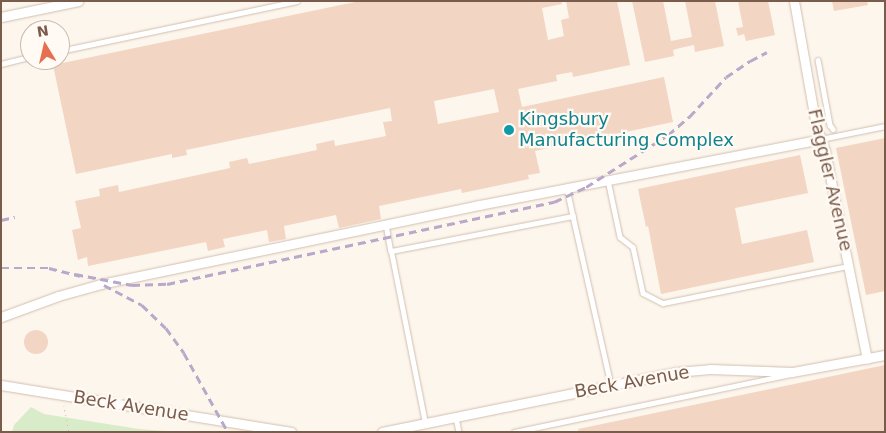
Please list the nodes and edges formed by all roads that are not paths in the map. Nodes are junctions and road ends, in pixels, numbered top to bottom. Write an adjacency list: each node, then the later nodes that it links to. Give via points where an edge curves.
1 (78, 1): 4 (street)
2 (297, 1): 5 (lane)
3 (794, 1): 11 (street, Flaggler Avenue)
4 (1, 17)
5 (70, 49)
6 (20, 60): 8 (lane)
7 (818, 60): 10 (lane)
8 (1, 64)
9 (885, 126): 11 (lane)
10 (833, 129)
11 (821, 139): 12 (street); 17 (street, Flaggler Avenue)
12 (608, 180): 13 (street); 17 (lane, via 620,237 633,247 643,293 662,303)
13 (567, 188): 14 (lane); 15 (street)
14 (573, 216): 16 (lane); 22 (lane)
15 (386, 224): 16 (lane); 18 (street, via 101,284)
16 (391, 251): 25 (lane)
17 (849, 265): 20 (street, Flaggler Avenue)
18 (1, 317)
19 (885, 355): 20 (street, Beck Avenue)
20 (867, 359): 21 (street, Beck Avenue)
21 (812, 370): 22 (street, Beck Avenue, via 777,373 695,370); 29 (lane)
22 (611, 384): 24 (street, Beck Avenue)
23 (1, 385): 26 (street, Beck Avenue)
24 (456, 417): 25 (street, Beck Avenue); 28 (lane)
25 (425, 423): 27 (street, Beck Avenue)
26 (291, 432)
27 (382, 432)
28 (459, 432)
29 (514, 432)

